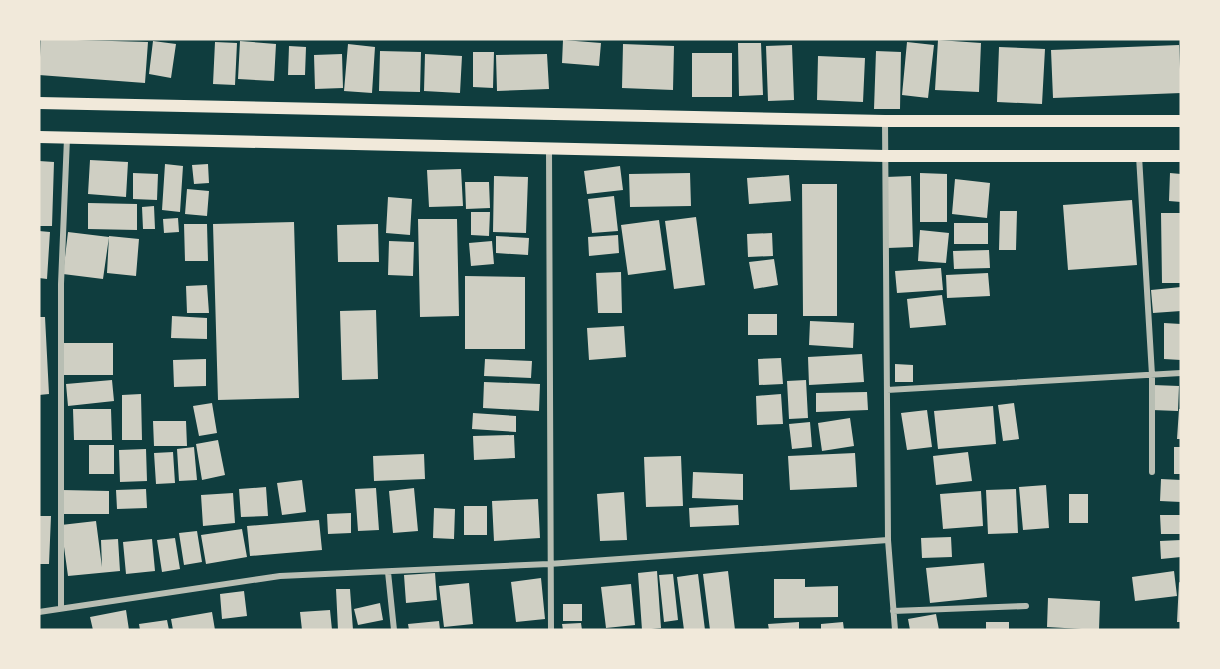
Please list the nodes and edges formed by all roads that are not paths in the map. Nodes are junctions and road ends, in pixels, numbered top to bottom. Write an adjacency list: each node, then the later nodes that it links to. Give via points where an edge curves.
1 (39, 103): 2 (main road)
2 (885, 121): 3 (main road); 7 (street)
3 (1181, 121)
4 (39, 137): 5 (main road)
5 (67, 137): 6 (main road); 18 (street, via 61,285)
6 (549, 149): 7 (main road); 15 (street)
7 (885, 156): 8 (main road); 12 (street)
8 (1139, 156): 9 (main road); 11 (street)
9 (1181, 156)
10 (1181, 373): 11 (street)
11 (1152, 375): 12 (street); 13 (street)
12 (887, 390): 14 (street)
13 (1152, 472)
14 (888, 540): 15 (street); 19 (street)
15 (549, 564): 16 (street); 22 (street)
16 (388, 572): 18 (street, via 280,576); 21 (street)
17 (1026, 606): 19 (street)
18 (61, 608): 20 (street)
19 (893, 611): 23 (street)
20 (39, 612)
21 (394, 630)
22 (550, 630)
23 (895, 630)

